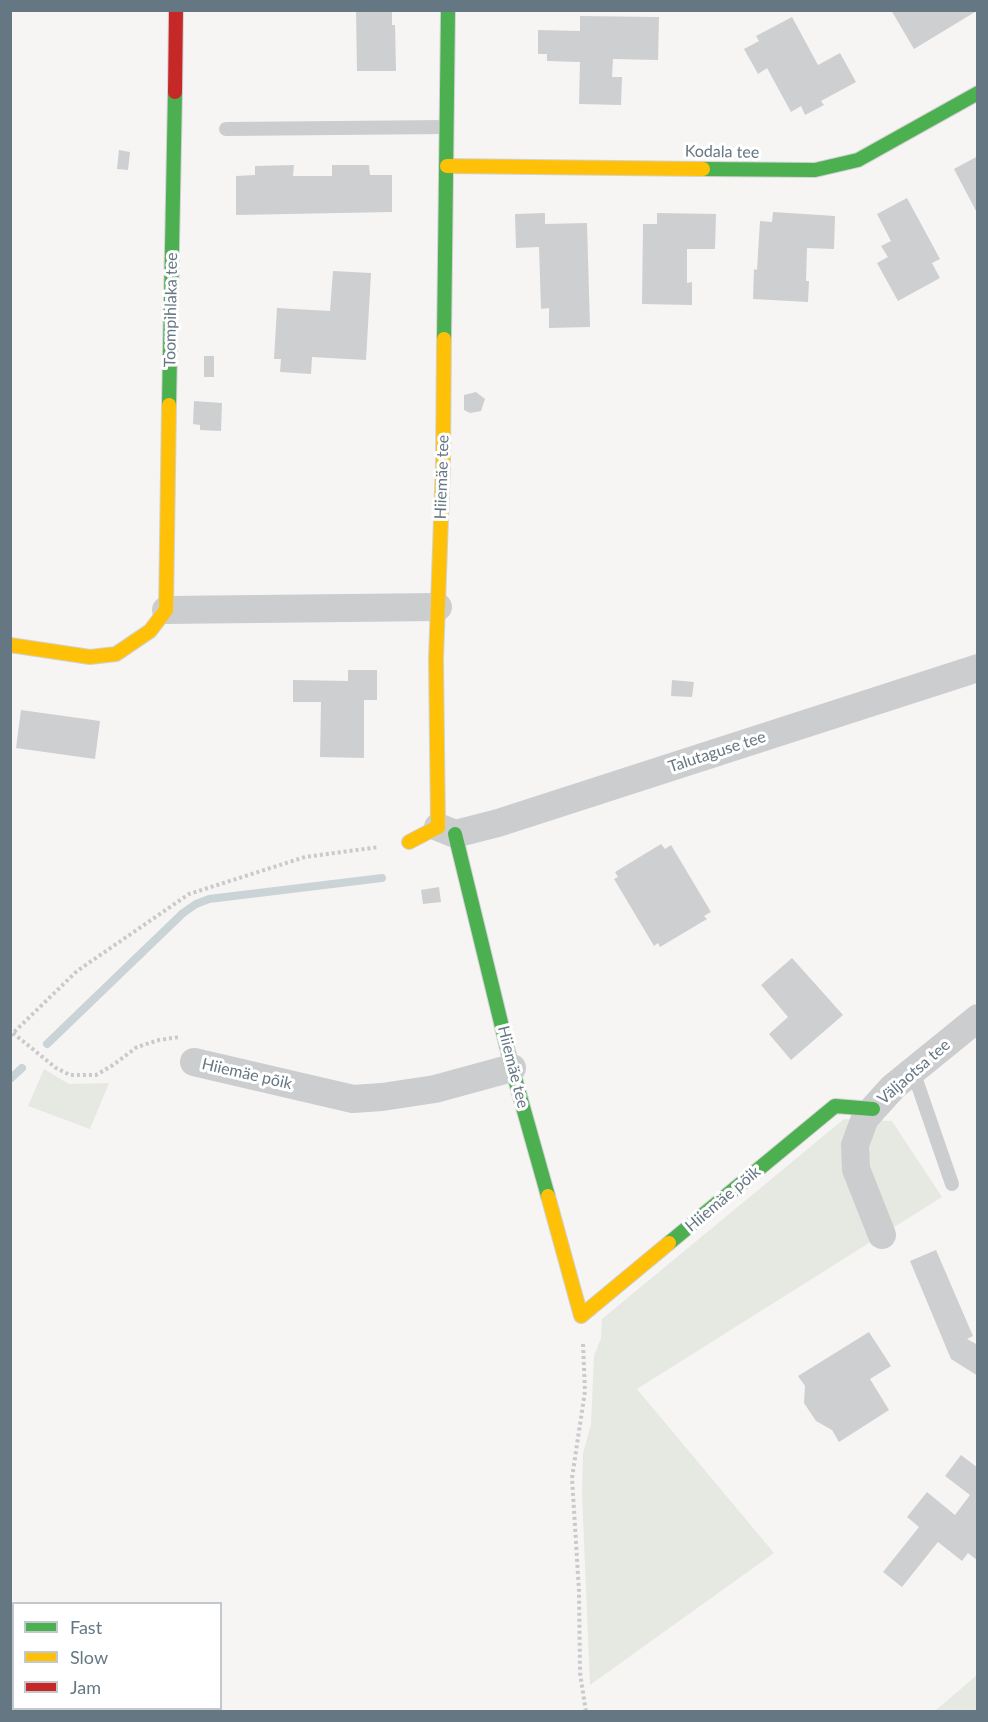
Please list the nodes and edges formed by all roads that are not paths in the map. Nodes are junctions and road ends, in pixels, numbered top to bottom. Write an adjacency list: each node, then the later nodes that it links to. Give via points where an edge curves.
1 (177, 10): 8 (street, Toompihlaka tee)
2 (448, 10): 4 (street, Hiiemäe tee)
3 (978, 93): 6 (street, Kodala tee, via 858,160 815,170)
4 (446, 127): 5 (lane); 6 (street, Hiiemäe tee)
5 (226, 129)
6 (447, 166): 7 (street, Hiiemäe tee)
7 (438, 607): 8 (street); 11 (street, Hiiemäe tee, via 436,659)
8 (166, 610): 9 (street, via 150,631 116,654 90,657)
9 (10, 645)
10 (978, 668): 11 (street, Talutaguse tee, via 498,823)
11 (446, 830): 12 (street); 15 (street, Hiiemäe tee)
12 (409, 842)
13 (978, 1018): 16 (street, Väljaotsa tee)
14 (194, 1062): 15 (street, Hiiemäe põik, via 353,1099 435,1089)
15 (512, 1068): 20 (street, Hiiemäe tee)
16 (913, 1071): 17 (street, Väljaotsa tee); 18 (lane)
17 (873, 1109): 19 (street, Väljaotsa tee, via 865,1118 855,1145 856,1169); 20 (street, Hiiemäe põik, via 835,1106)
18 (952, 1184)
19 (882, 1235)
20 (581, 1316)

